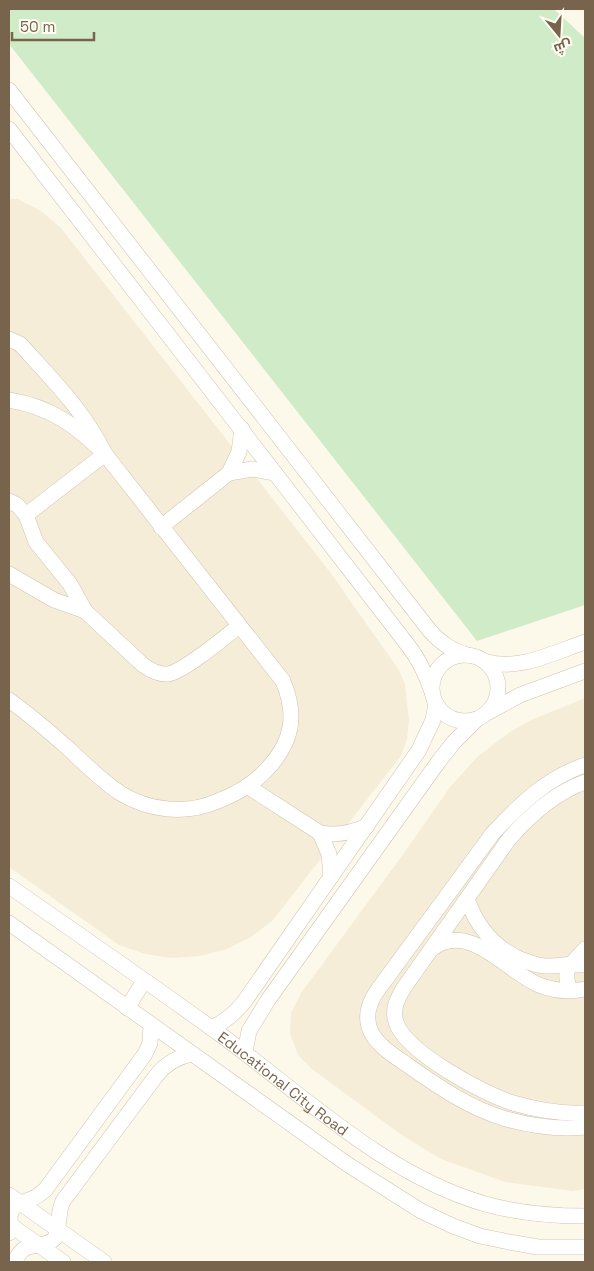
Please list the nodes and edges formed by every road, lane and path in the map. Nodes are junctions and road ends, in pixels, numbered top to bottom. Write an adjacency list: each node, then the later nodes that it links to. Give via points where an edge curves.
1 (9, 90): 16 (street, via 430,631 440,642)
2 (9, 129): 5 (street)
3 (9, 339): 6 (street, via 20,344 80,413)
4 (9, 400): 6 (street, via 37,406 62,417)
5 (242, 429): 7 (street); 8 (street, via 239,452)
6 (105, 454): 10 (street); 11 (street)
7 (275, 472): 8 (street, via 252,469); 19 (street, via 418,659)
8 (229, 473): 11 (street)
9 (9, 501): 10 (street)
10 (26, 516): 13 (street, via 36,542 70,584)
11 (161, 527): 14 (street)
12 (9, 574): 13 (street, via 54,600)
13 (84, 611): 14 (street, via 143,665 160,674 168,674 184,666)
14 (239, 626): 24 (street, via 283,681 291,708 291,722 283,749 265,772)
15 (585, 642): 17 (street, via 512,666)
16 (467, 655): 17 (street); 19 (street, via 455,656 438,670 433,681)
17 (487, 662): 21 (street, via 496,674 498,693 495,703)
18 (585, 671): 21 (street, via 520,695)
19 (434, 698): 21 (street, via 444,713 454,719 466,721); 26 (street, via 433,720 419,750)
20 (11, 706): 24 (street, via 119,792 148,806 196,808 227,798)
21 (482, 716): 42 (street, via 439,761 268,1000 249,1031)
22 (585, 765): 25 (street, via 551,781 525,800)
23 (585, 782): 25 (street)
24 (247, 786): 27 (street)
25 (520, 815): 30 (street, via 509,839); 41 (street, via 493,833 372,999 368,1016)
26 (367, 826): 27 (street, via 349,833); 28 (street)
27 (320, 833): 28 (street, via 329,854)
28 (331, 878): 40 (street, via 244,1002)
29 (9, 886): 35 (street, Educational City Road)
30 (467, 899): 33 (street); 34 (street, via 484,931 510,954 542,966)
31 (9, 923): 37 (street, Educational City Road)
32 (585, 948): 34 (street)
33 (432, 949): 36 (street, via 447,941 470,942 534,983 551,988); 38 (street, via 403,989)
34 (578, 964): 36 (street, via 566,973)
35 (144, 981): 37 (street); 40 (street, Educational City Road)
36 (580, 988)
37 (127, 1008): 39 (street, Educational City Road)
38 (394, 1012): 41 (street); 44 (street, via 406,1040)
39 (151, 1026): 43 (street, Educational City Road); 48 (street, via 150,1043 145,1054 50,1183 39,1195)
40 (211, 1028): 42 (street, Educational City Road)
41 (372, 1034): 45 (street, via 399,1059)
42 (244, 1052): 49 (street, Educational City Road, via 355,1136 435,1185 509,1210)
43 (192, 1054): 51 (street, via 174,1059 156,1076 63,1201 58,1212); 53 (street, Educational City Road, via 347,1164 426,1214 480,1236 538,1247)
44 (472, 1085): 45 (street); 46 (street, via 533,1108)
45 (462, 1101): 47 (street, via 528,1124)
46 (585, 1113)
47 (585, 1127)
48 (14, 1199): 50 (street); 51 (street)
49 (585, 1216)
50 (10, 1227): 52 (street)
51 (58, 1230): 52 (street, via 51,1241); 56 (street)
52 (38, 1245): 54 (street, via 25,1249); 55 (street)
53 (585, 1247)
54 (13, 1259)
55 (63, 1262)
56 (104, 1262)

